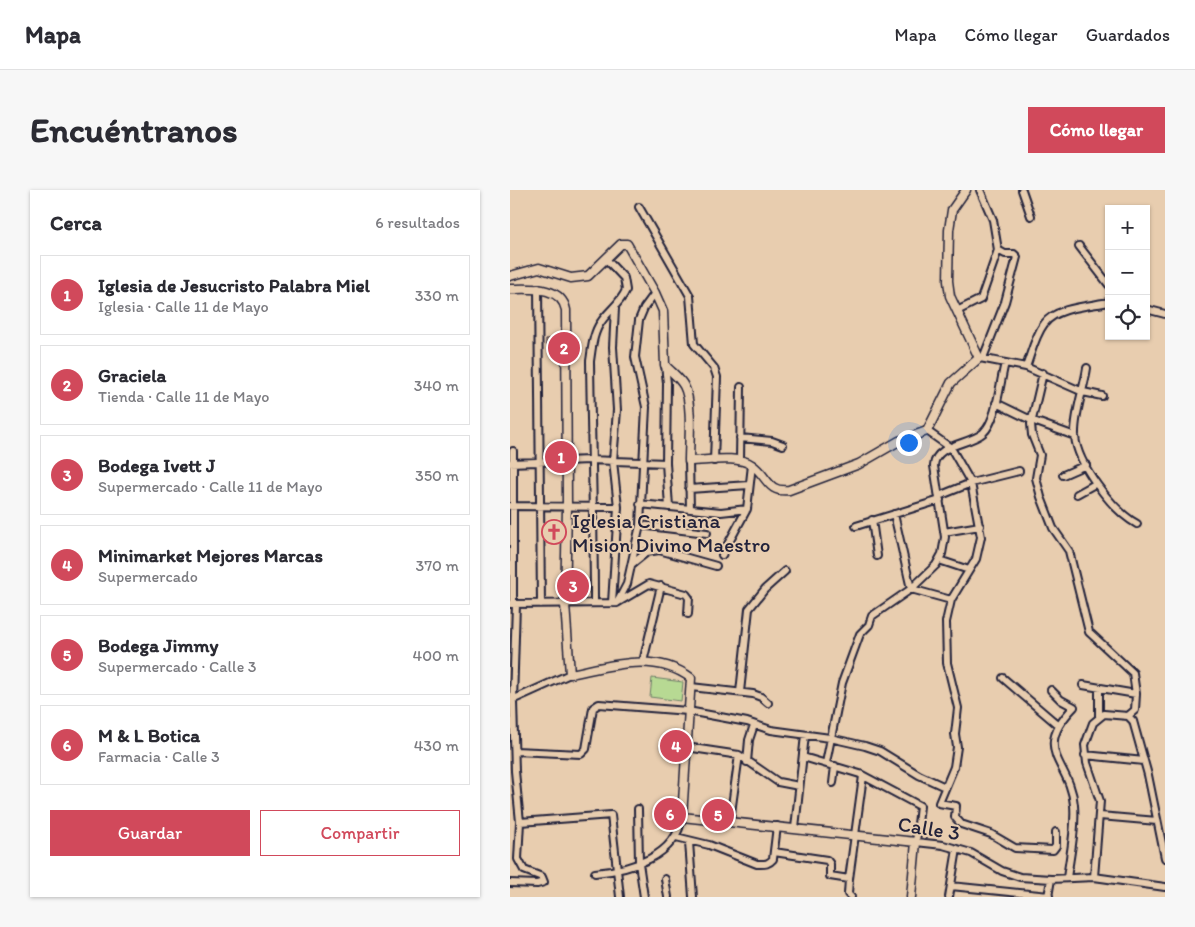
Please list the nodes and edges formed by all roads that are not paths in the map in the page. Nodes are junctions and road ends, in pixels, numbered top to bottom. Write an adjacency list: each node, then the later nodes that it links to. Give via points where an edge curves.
1 (966, 190): 17 (street, via 952,210 949,230 948,282)
2 (980, 190): 7 (street, via 992,220)
3 (1022, 190): 5 (street)
4 (638, 207): 40 (street, via 690,296 694,344 714,368 717,377)
5 (1031, 216)
6 (1079, 246): 10 (street)
7 (998, 250): 17 (street, via 981,299); 19 (street, via 1014,254 1017,259 1005,302)
8 (606, 259): 9 (street, via 596,271 580,279 539,268); 13 (street, via 621,244 627,244); 15 (street, via 625,283 623,296)
9 (510, 276)
10 (1105, 280)
11 (538, 288): 12 (street); 41 (street, via 556,294 566,310); 44 (street)
12 (510, 289)
13 (655, 293): 21 (street, via 664,319); 42 (street, via 639,320 635,357 646,407)
14 (1105, 303): 22 (street, via 1060,312 1051,317 1043,324)
15 (615, 308): 36 (street, via 601,322 592,346); 37 (street, via 613,347 617,410)
16 (1150, 310): 18 (street)
17 (957, 311): 19 (street)
18 (1165, 314)
19 (981, 358): 20 (street); 30 (street, via 951,384)
20 (1005, 363): 22 (street); 28 (street)
21 (665, 365): 39 (street, via 686,390); 45 (street)
22 (1026, 367): 24 (street)
23 (1087, 368): 26 (street)
24 (1043, 373): 26 (street); 29 (street)
25 (741, 388): 32 (street)
26 (1083, 392): 27 (street); 31 (street)
27 (1102, 396)
28 (996, 404): 29 (street); 34 (street, via 982,434)
29 (1031, 420): 31 (street); 97 (street, via 1032,435 1040,455 1036,478 1041,497 1053,528 1069,551 1087,627 1093,638 1132,670)
30 (927, 431): 34 (street); 46 (street, via 899,441 859,464 780,492)
31 (1075, 436): 47 (street)
32 (740, 438): 33 (street); 38 (street)
33 (783, 445)
34 (951, 448): 50 (street); 55 (street, via 939,453 934,462)
35 (513, 451): 43 (street)
36 (590, 460): 37 (street); 41 (street); 60 (street)
37 (613, 460): 42 (street); 61 (street)
38 (740, 460): 40 (street); 46 (street)
39 (689, 461): 40 (street); 53 (street)
40 (714, 461)
41 (567, 462): 44 (street); 59 (street)
42 (643, 462): 45 (street); 56 (street)
43 (512, 463): 44 (street); 57 (street)
44 (539, 463): 58 (street)
45 (666, 463): 62 (street)
46 (752, 465): 52 (street)
47 (1086, 465): 49 (street); 51 (street)
48 (1019, 471): 50 (street)
49 (1063, 475)
50 (971, 483): 55 (street); 70 (street)
51 (1095, 484): 54 (street); 67 (street, via 1119,511)
52 (749, 485): 53 (street); 64 (street)
53 (689, 489): 63 (street)
54 (1077, 494)
55 (939, 498): 65 (street); 71 (street)
56 (640, 504): 62 (street); 68 (street)
57 (511, 506): 58 (street); 85 (street)
58 (541, 507): 59 (street); 86 (street)
59 (567, 507): 60 (street); 87 (street)
60 (594, 507): 61 (street); 83 (street)
61 (618, 507): 84 (street)
62 (669, 507): 63 (street)
63 (690, 509): 64 (street, via 721,512)
64 (746, 509): 73 (street)
65 (894, 514): 66 (street); 81 (street)
66 (872, 520): 69 (street); 74 (street)
67 (1137, 524)
68 (640, 525): 72 (street); 76 (street)
69 (856, 526)
70 (980, 526): 71 (street); 78 (street, via 976,559)
71 (944, 532): 75 (street, via 944,548)
72 (707, 533)
73 (722, 555)
74 (877, 556)
75 (939, 560): 78 (street); 81 (street)
76 (632, 564): 77 (street, via 647,552 659,550); 84 (street, via 627,584)
77 (716, 566)
78 (969, 570): 82 (street)
79 (785, 571): 96 (street, via 749,609)
80 (660, 586): 84 (street, via 642,586); 88 (street, via 686,594 689,598); 89 (street)
81 (911, 588): 82 (street); 106 (street, via 872,616 860,634 842,683)
82 (951, 600): 120 (street, via 946,622 947,663 958,708 957,747 954,767)
83 (594, 603): 84 (street); 87 (street)
84 (614, 603)
85 (513, 604): 86 (street); 98 (street)
86 (541, 604): 87 (street)
87 (565, 604): 90 (street)
88 (688, 614)
89 (643, 662): 90 (street); 93 (street, via 681,670 691,678)
90 (570, 674): 98 (street)
91 (1004, 678): 104 (street)
92 (1083, 685): 94 (street)
93 (690, 687): 96 (street); 100 (street)
94 (1099, 688): 97 (street); 101 (street)
95 (1050, 690): 104 (street, via 1074,708)
96 (740, 692): 99 (street, via 761,697)
97 (1136, 694): 102 (street, via 1136,710)
98 (512, 701): 107 (street)
99 (768, 703)
100 (688, 711): 103 (street); 107 (street, via 599,704 593,708 586,749 581,754); 108 (street)
101 (1099, 716): 102 (street, via 1109,713); 110 (street, via 1085,739)
102 (1128, 716): 112 (street, via 1134,724)
103 (754, 725): 105 (street); 113 (street)
104 (1058, 725): 143 (street, via 1056,753 1074,804)
105 (805, 735): 106 (street); 111 (street)
106 (830, 738): 114 (street); 120 (street, via 880,751)
107 (513, 747): 116 (street)
108 (686, 748): 109 (street); 125 (street)
109 (739, 755): 113 (street); 126 (street)
110 (1085, 755): 112 (street); 124 (street, via 1100,800)
111 (803, 757): 114 (street); 119 (street)
112 (1144, 761): 127 (street)
113 (747, 762): 119 (street, via 778,782)
114 (826, 763): 115 (street)
115 (835, 766): 117 (street); 118 (street)
116 (513, 771): 122 (street)
117 (863, 776): 132 (street); 135 (street, via 920,806)
118 (833, 783)
119 (799, 786): 130 (street)
120 (945, 787): 131 (street, via 939,803 956,806 956,820 991,834 1009,846 1053,850)
121 (510, 800): 122 (street)
122 (518, 800): 128 (street)
123 (638, 809): 139 (street)
124 (1100, 816): 127 (street); 142 (street)
125 (682, 817): 126 (street, Calle 3); 133 (street)
126 (730, 820): 129 (street, Calle 3)
127 (1157, 821): 138 (street)
128 (520, 822): 140 (street, via 610,814); 147 (street, via 519,863 524,870 544,880 542,884)
129 (777, 826): 130 (street, Calle 3); 137 (street)
130 (795, 828): 132 (street, Calle 3)
131 (1056, 832)
132 (855, 835): 135 (street, Calle 3); 146 (street)
133 (676, 837): 134 (street); 139 (street, via 656,855)
134 (689, 842): 137 (street, via 709,845 757,864 770,863); 153 (street)
135 (916, 842): 136 (street, Calle 3); 155 (street)
136 (957, 849): 144 (street, Calle 3, via 979,857 1010,875); 148 (street)
137 (774, 852): 146 (street, via 827,860 830,876)
138 (1165, 858)
139 (638, 863): 140 (street); 151 (street)
140 (616, 871): 141 (street); 150 (street)
141 (595, 873)
142 (1094, 876): 143 (street, Calle 3); 149 (street, Calle 3)
143 (1067, 878): 144 (street, Calle 3)
144 (1051, 879): 157 (street)
145 (666, 880): 152 (street)
146 (849, 880): 154 (street, via 848,894)
147 (510, 883)
148 (951, 886): 156 (street); 157 (street)
149 (1165, 887)
150 (620, 897)
151 (644, 897)
152 (668, 897)
153 (694, 897)
154 (851, 897)
155 (911, 897)
156 (949, 897)
157 (1049, 897)

